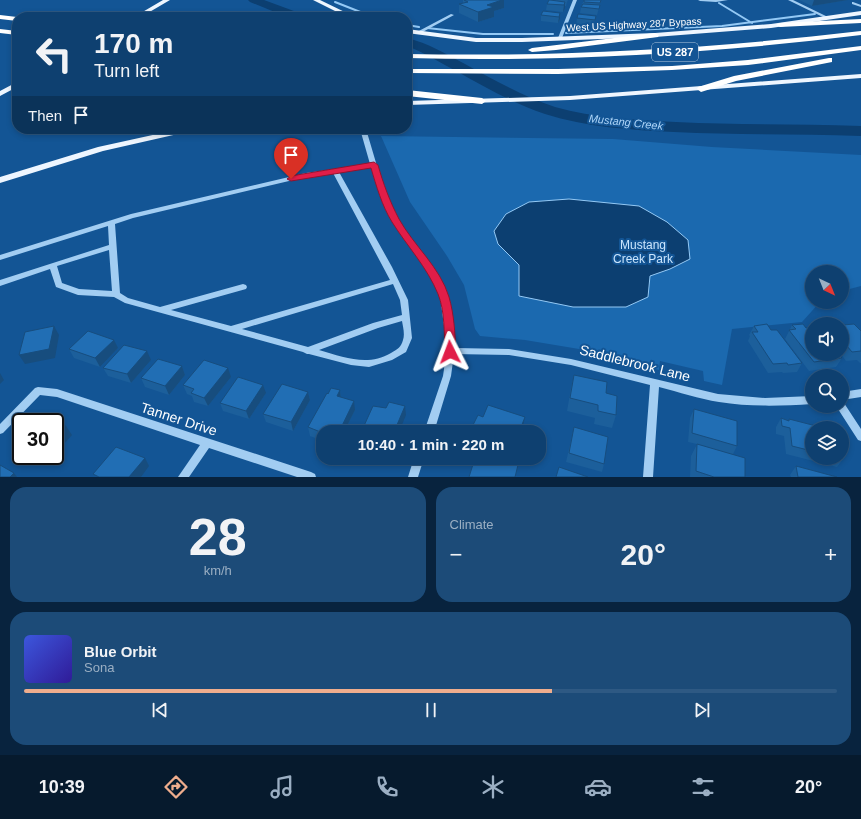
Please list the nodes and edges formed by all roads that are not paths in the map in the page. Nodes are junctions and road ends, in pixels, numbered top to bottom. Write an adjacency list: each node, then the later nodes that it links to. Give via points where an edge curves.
1 (167, 0): 10 (main road)
2 (316, 0): 11 (main road)
3 (575, 0): 25 (street)
4 (700, 0): 7 (street)
5 (726, 0): 7 (street)
6 (790, 0): 16 (street)
7 (708, 1)
8 (853, 3): 9 (street)
9 (861, 6)
10 (146, 12)
11 (339, 12)
12 (861, 13): 16 (main road, West US Highway 287 Bypass)
13 (452, 15): 22 (street)
14 (0, 17): 15 (highway)
15 (12, 18)
16 (828, 18): 18 (main road, West US Highway 287 Bypass)
17 (861, 21): 18 (highway)
18 (780, 25): 24 (main road, West US Highway 287 Bypass)
19 (0, 31): 20 (highway)
20 (12, 32)
21 (412, 32): 22 (main road, West US Highway 287 Bypass)
22 (417, 33): 25 (main road, West US Highway 287 Bypass, via 476,40)
23 (861, 33): 29 (highway, US 287, via 776,44 651,54 488,58)
24 (656, 35): 25 (main road, West US Highway 287 Bypass); 28 (highway, via 556,48)
25 (560, 38)
26 (861, 48): 30 (highway, US 287, via 798,57 616,71)
27 (861, 54): 33 (highway, via 734,79)
28 (412, 56)
29 (412, 56)
30 (412, 71)
31 (861, 76): 33 (main road)
32 (12, 87): 34 (main road)
33 (701, 89): 36 (main road)
34 (0, 94)
35 (412, 94): 36 (highway)
36 (482, 101): 37 (main road)
37 (412, 103)
38 (168, 134): 42 (main road, via 101,149)
39 (365, 134): 40 (street)
40 (374, 165): 41 (street); 55 (street, via 395,220 435,277 444,296)
41 (335, 171): 43 (street, via 306,175); 47 (street)
42 (0, 180)
43 (111, 222): 44 (street); 45 (street)
44 (113, 246): 46 (street); 50 (street)
45 (0, 258)
46 (53, 265): 48 (street); 50 (street, via 59,285 78,292)
47 (394, 281): 52 (street, via 404,300); 53 (street)
48 (0, 283)
49 (243, 287): 51 (street)
50 (116, 294): 51 (street, via 125,300)
51 (162, 309): 53 (street)
52 (406, 317): 54 (street); 54 (street, via 408,338 403,350 389,358 369,364)
53 (232, 329): 54 (street)
54 (307, 351)
55 (450, 352): 56 (street, Saddlebrook Lane, via 509,352 565,361); 61 (street, via 447,376)
56 (656, 382): 59 (street, Saddlebrook Lane, via 740,401 770,403); 69 (street)
57 (861, 393): 58 (street)
58 (849, 395)
59 (805, 400)
60 (846, 413): 63 (street)
61 (431, 425)
62 (0, 430): 64 (street, Tanner Drive, via 38,391 57,393)
63 (861, 436)
64 (207, 443): 66 (street); 67 (street, Tanner Drive)
65 (417, 465): 68 (street)
66 (183, 477)
67 (311, 477)
68 (412, 477)
69 (648, 477)

